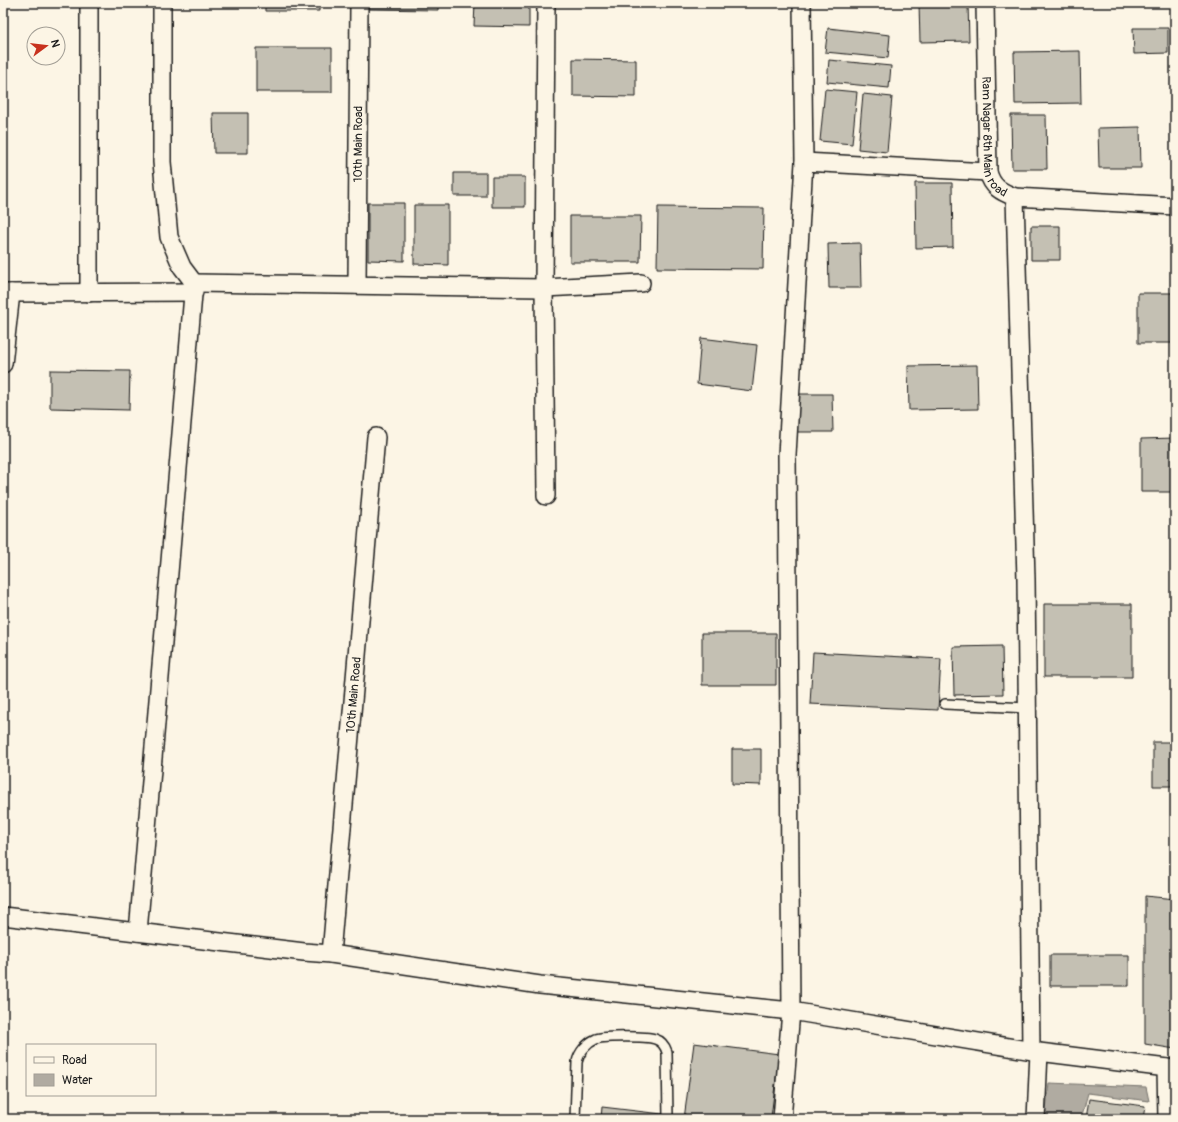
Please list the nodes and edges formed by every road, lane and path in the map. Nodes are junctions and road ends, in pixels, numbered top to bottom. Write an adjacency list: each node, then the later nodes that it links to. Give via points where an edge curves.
1 (89, 3): 16 (street)
2 (162, 3): 13 (street, via 162,162 169,237)
3 (359, 3): 12 (street, 10th Main Road)
4 (546, 3): 14 (street)
5 (802, 3): 7 (street)
6 (985, 3): 8 (street, Ram Nagar 8th Main road)
7 (804, 162): 8 (street); 25 (street, via 786,455)
8 (988, 172): 9 (street, Ram Nagar 8th Main road, via 997,189)
9 (1015, 197): 10 (street, Ram Nagar 8th Main road); 21 (street, via 1026,579)
10 (1175, 206)
11 (641, 283): 14 (street)
12 (357, 285): 13 (street); 14 (street)
13 (194, 287): 16 (street); 23 (street)
14 (544, 288): 19 (street)
15 (7, 293): 16 (street); 17 (street)
16 (89, 293)
17 (3, 364)
18 (376, 437): 24 (street, 10th Main Road)
19 (546, 496)
20 (945, 704): 21 (lane)
21 (1027, 708): 26 (street)
22 (3, 916): 23 (street)
23 (138, 932): 24 (street)
24 (331, 954): 25 (street, via 540,985)
25 (790, 1011): 26 (street); 30 (street)
26 (1035, 1051): 27 (street); 31 (street)
27 (1171, 1068): 32 (street)
28 (575, 1119): 29 (lane, via 578,1055 590,1043 601,1038 642,1037 660,1041 668,1052)
29 (668, 1119)
30 (782, 1119)
31 (1036, 1119)
32 (1167, 1119)

